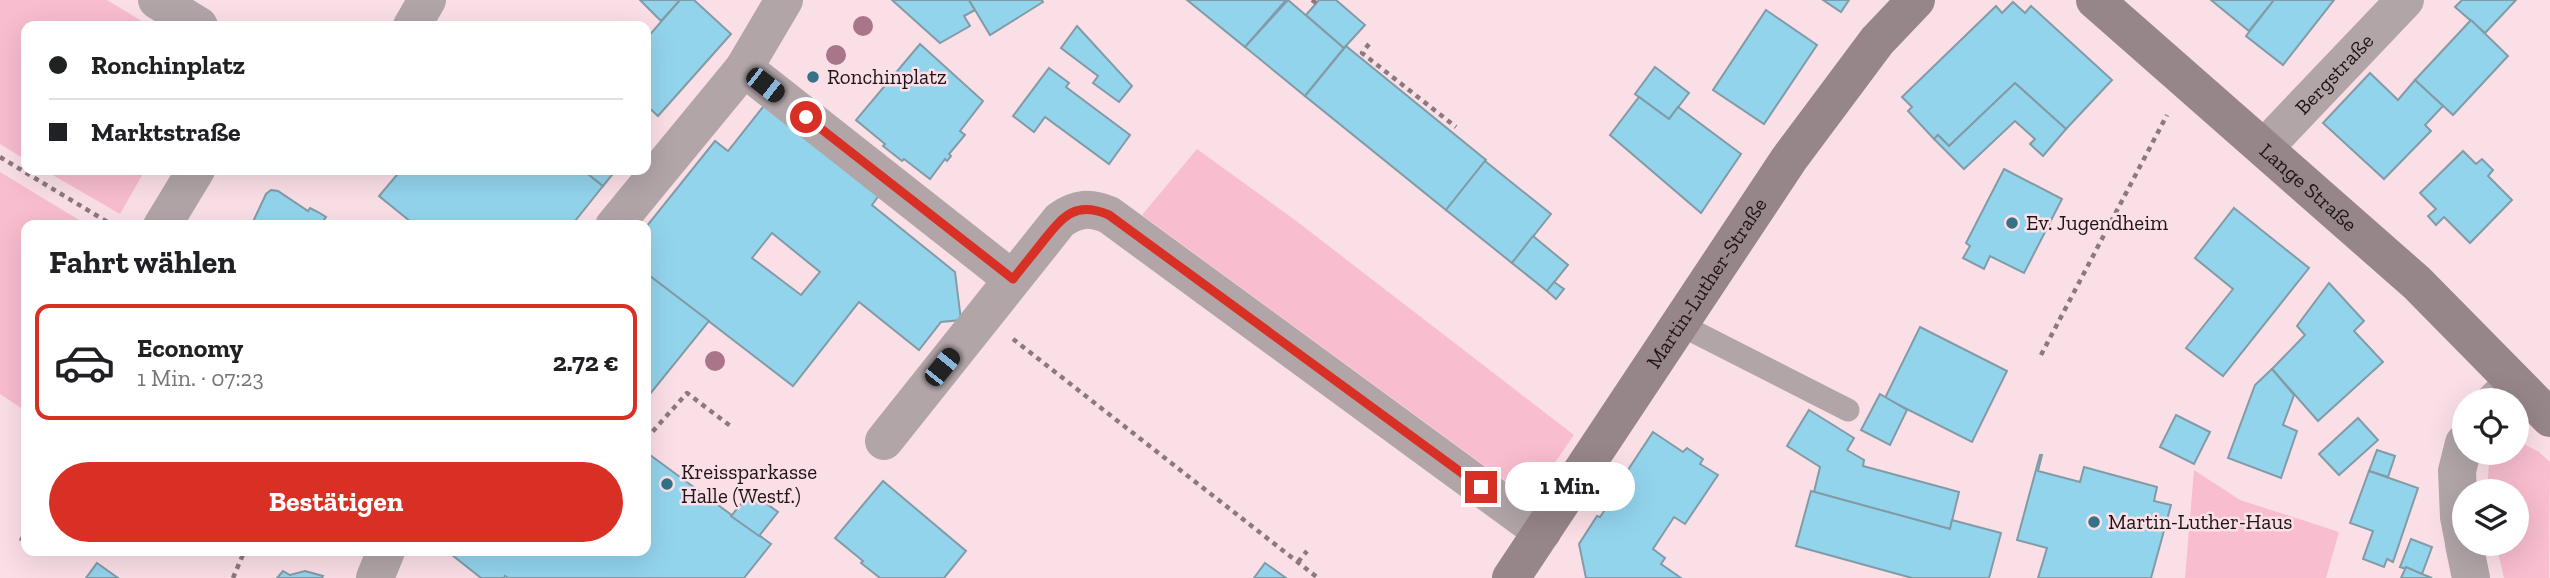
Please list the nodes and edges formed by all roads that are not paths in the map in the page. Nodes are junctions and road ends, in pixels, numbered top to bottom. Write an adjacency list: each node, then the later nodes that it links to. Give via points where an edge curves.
1 (157, 0): 7 (street)
2 (427, 0): 8 (street)
3 (784, 0): 9 (street)
4 (1916, 0): 15 (street, Martin-Luther-Straße, via 1877,41 1789,159)
5 (2095, 0): 10 (street, Lange Straße)
6 (2405, 0): 10 (street, Bergstraße)
7 (191, 21)
8 (415, 21)
9 (744, 68): 13 (street); 14 (street)
10 (2264, 148): 16 (street, Lange Straße, via 2417,283)
11 (193, 175): 12 (street)
12 (166, 220)
13 (619, 220)
14 (1013, 279): 20 (street); 21 (street, via 1070,213 1084,209 1109,215)
15 (1679, 324): 18 (lane); 21 (street, Martin-Luther-Straße)
16 (2501, 388)
17 (2529, 406): 19 (street, Lange Straße)
18 (1848, 410)
19 (2550, 418)
20 (884, 441)
21 (1542, 532): 25 (street, Martin-Luther-Straße)
22 (384, 556): 24 (street)
23 (2467, 556): 26 (street)
24 (375, 578)
25 (1511, 578)
26 (2471, 578)

